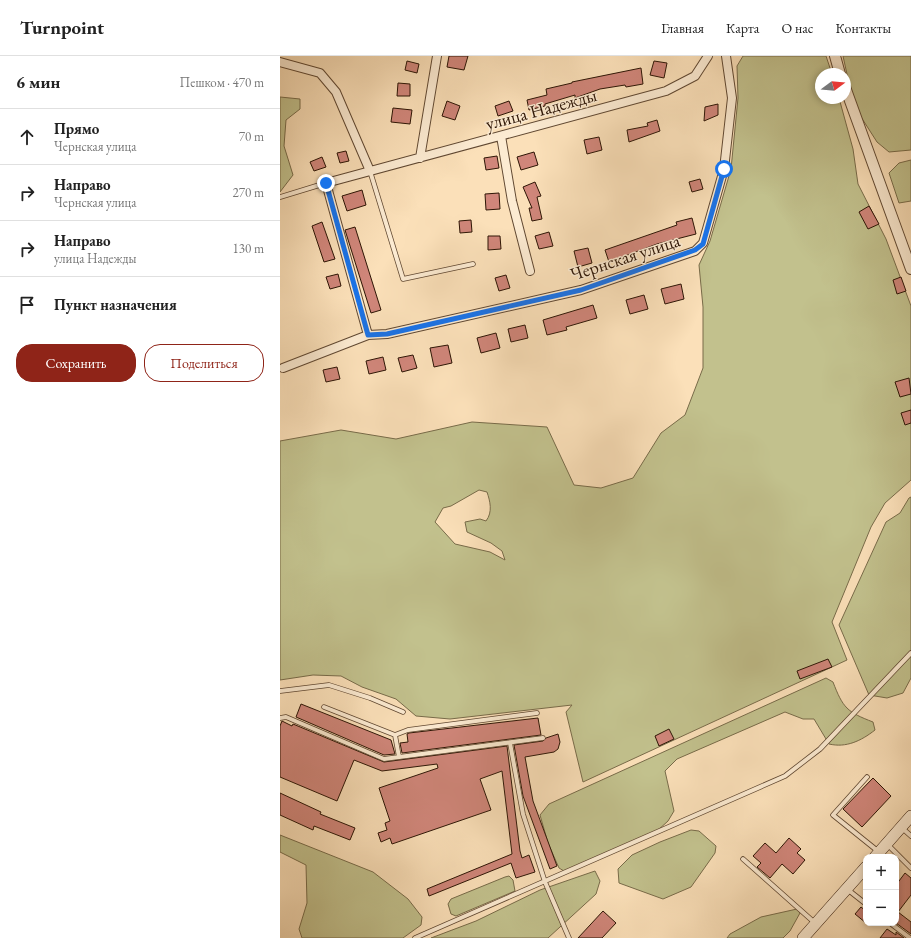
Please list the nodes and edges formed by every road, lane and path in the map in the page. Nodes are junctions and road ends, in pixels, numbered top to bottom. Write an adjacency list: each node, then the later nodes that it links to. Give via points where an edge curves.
1 (437, 56): 9 (street)
2 (708, 56): 8 (street, улица Надежды, via 694,76 666,91)
3 (726, 56): 16 (street, Чернская улица, via 732,98 724,169 703,244 695,250 581,290 387,334)
4 (835, 56): 6 (street)
5 (280, 62): 10 (street, via 320,73 336,92)
6 (838, 68)
7 (851, 104): 14 (street)
8 (501, 136): 9 (street, улица Надежды); 15 (street, via 512,201)
9 (420, 158): 10 (street, улица Надежды)
10 (370, 171): 11 (street, улица Надежды); 13 (lane, via 403,279)
11 (326, 183): 12 (lane); 16 (street)
12 (280, 197)
13 (473, 264)
14 (911, 269)
15 (530, 271)
16 (368, 335): 17 (street)
17 (283, 368)
18 (911, 653): 38 (lane, via 820,749 785,776)
19 (280, 691): 21 (lane, via 329,685)
20 (324, 707): 24 (lane)
21 (403, 712)
22 (537, 713): 24 (lane, via 408,730)
23 (280, 718): 27 (lane, via 286,718 384,759)
24 (396, 735): 27 (lane)
25 (543, 738): 26 (lane)
26 (510, 743): 27 (lane); 38 (lane, via 523,814)
27 (399, 757)
28 (867, 777): 33 (lane, via 833,815)
29 (911, 816): 30 (main road)
30 (901, 827): 31 (lane); 32 (main road)
31 (911, 836)
32 (886, 844): 34 (main road); 36 (lane)
33 (876, 854)
34 (878, 854)
35 (743, 859): 41 (lane)
36 (911, 868)
37 (863, 870): 39 (main road)
38 (545, 882): 43 (lane); 44 (lane)
39 (847, 889): 40 (lane); 41 (main road)
40 (863, 902)
41 (816, 924): 45 (main road)
42 (894, 926): 46 (lane)
43 (415, 938)
44 (569, 938)
45 (803, 938)
46 (910, 938)

